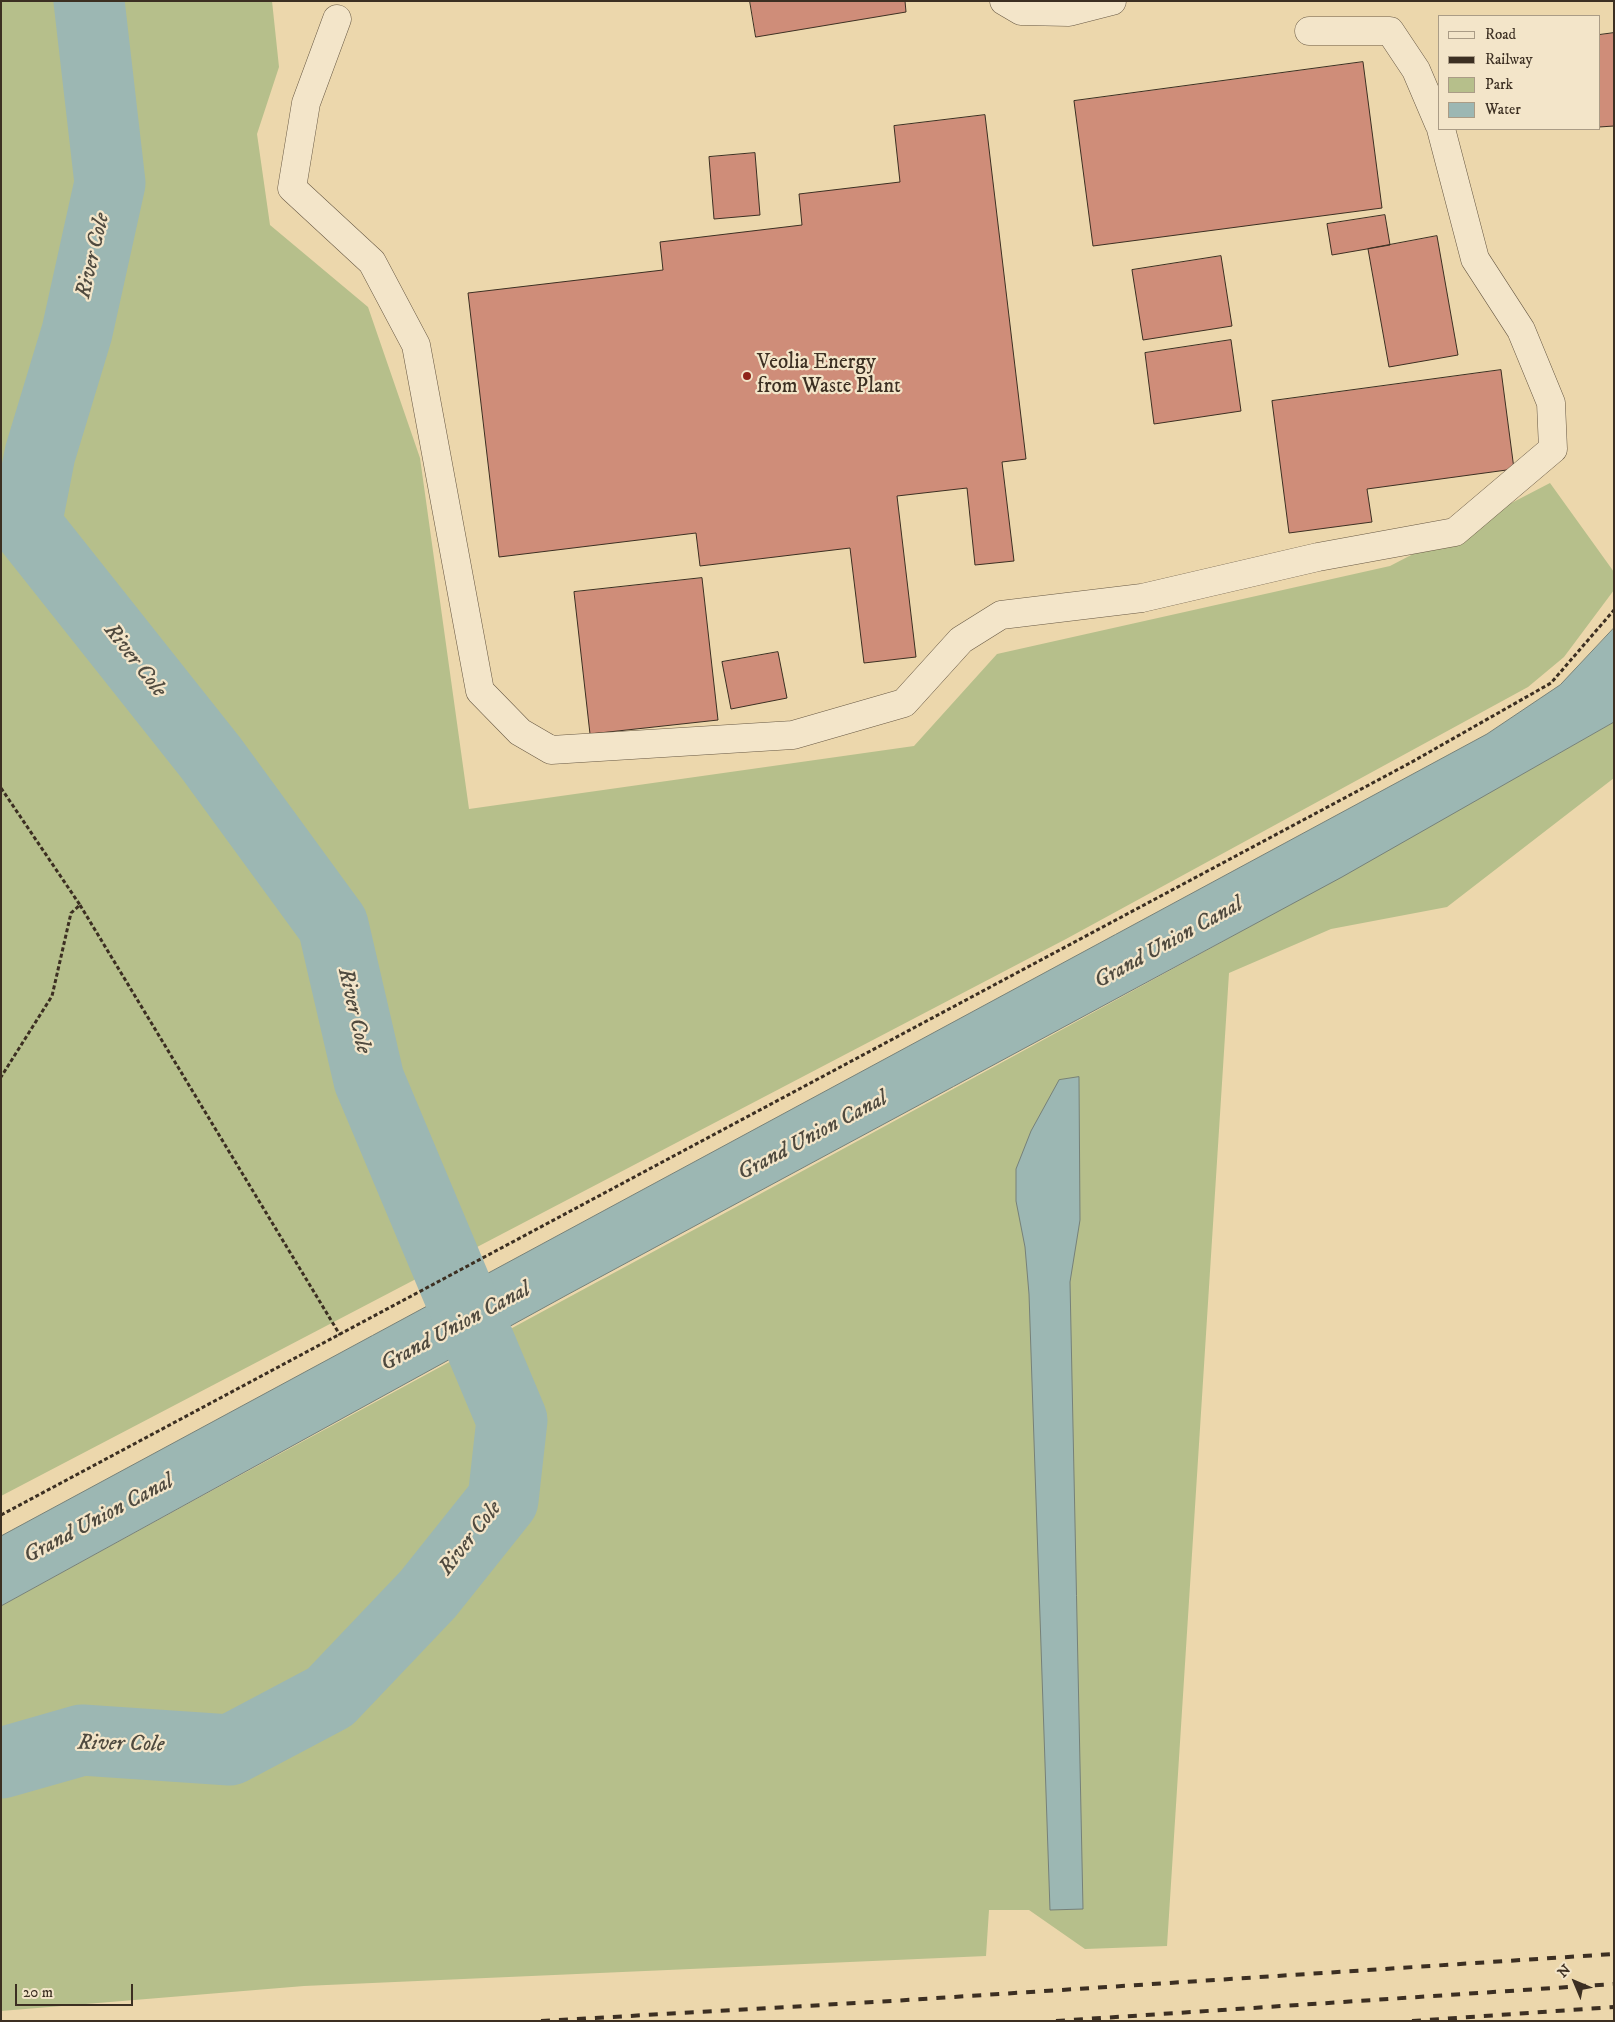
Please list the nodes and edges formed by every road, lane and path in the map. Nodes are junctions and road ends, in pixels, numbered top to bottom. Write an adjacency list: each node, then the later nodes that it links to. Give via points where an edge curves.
1 (1004, 1): 2 (lane, via 1021,11 1069,12)
2 (1112, 1)
3 (337, 19): 6 (lane, via 306,103 292,188 372,262 416,345 480,691 520,732 551,750 792,734 904,703 961,640 1001,615 1142,598 1318,557 1455,532 1553,449 1551,403 1521,330 1475,259)
4 (1309, 31): 5 (lane, via 1390,32 1416,70)
5 (1438, 122)
6 (1441, 130)
7 (1614, 610): 11 (path, via 1551,683 1410,762)
8 (1, 788): 9 (path)
9 (80, 905): 10 (path, via 71,913 52,996); 11 (path)
10 (1, 1077)
11 (340, 1336): 12 (path)
12 (1, 1515)

